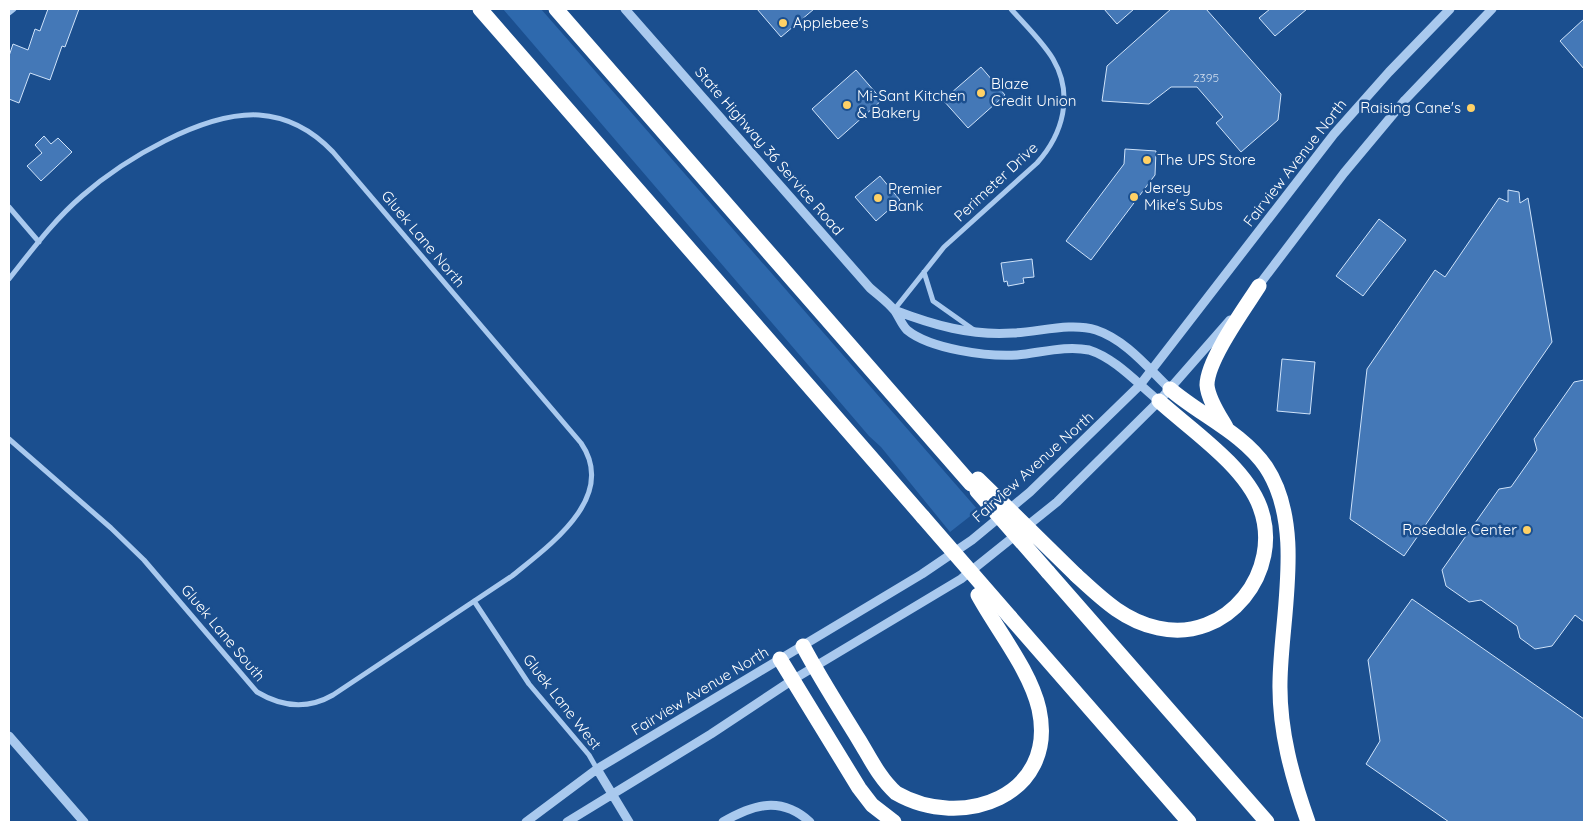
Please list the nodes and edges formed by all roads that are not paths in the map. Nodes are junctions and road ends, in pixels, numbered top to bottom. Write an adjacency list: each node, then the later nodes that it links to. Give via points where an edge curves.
1 (14, 9): 8 (street)
2 (480, 9): 23 (highway, bridge)
3 (556, 9): 22 (highway, via 897,400)
4 (626, 9): 14 (street, State Highway 36 Service Road, via 863,280)
5 (1010, 9): 11 (street, Perimeter Drive, via 1044,47 1060,74 1064,105 1062,122 1048,150 971,221)
6 (1450, 9): 16 (street, Fairview Avenue North, via 1334,134)
7 (1492, 9): 13 (street, via 1410,94 1362,151)
8 (9, 13)
9 (9, 207): 10 (street)
10 (38, 242): 12 (street); 24 (street, Gluek Lane North, via 65,212 106,176 153,147 188,131 224,119 260,115 297,125 326,145 581,443 592,465 592,488 588,500 561,532 512,576)
11 (924, 272): 14 (street, Perimeter Drive); 15 (street, via 933,301)
12 (9, 279)
13 (1259, 286): 18 (street); 20 (highway, via 1209,370 1207,386)
14 (894, 310): 15 (street, via 953,330); 17 (street, via 907,330 952,349 1017,355 1078,348 1101,355)
15 (978, 333): 16 (street, via 1011,334 1073,327 1095,329 1116,339)
16 (1151, 371): 17 (street, Fairview Avenue North); 18 (street)
17 (1140, 385): 19 (street); 25 (street, Fairview Avenue North, via 1037,485 972,540 888,596)
18 (1170, 389): 19 (street); 20 (highway)
19 (1159, 401): 22 (highway, bridge, via 1222,456 1252,491 1260,507 1266,539 1259,575 1251,591 1236,608 1204,625 1176,630 1158,628 1120,613); 27 (street, via 1057,502 968,574)
20 (1228, 430): 41 (highway, via 1265,465 1275,482 1287,518 1280,683 1282,718 1287,752)
21 (9, 439): 24 (street, Gluek Lane South, via 117,533 174,594 256,692 273,701 297,706 325,699)
22 (975, 482): 40 (highway, bridge, via 1048,572)
23 (970, 571): 27 (highway, via 978,595 1039,708 1040,743 1031,776 1005,803 976,814 945,817 921,810 895,793 876,769); 39 (highway, bridge)
24 (474, 601): 30 (street, Gluek Lane West, via 529,684 590,756)
25 (803, 646): 26 (street, Fairview Avenue North); 27 (highway)
26 (780, 659): 28 (highway); 30 (street, Fairview Avenue North)
27 (815, 668): 28 (street)
28 (794, 679): 31 (street); 38 (highway, via 859,788 872,805)
29 (9, 736): 32 (street)
30 (597, 769): 31 (street); 33 (street, Fairview Avenue North)
31 (612, 793): 34 (street); 35 (street)
32 (84, 822)
33 (526, 822)
34 (567, 822)
35 (629, 822)
36 (723, 822): 37 (street, via 750,808 764,805 791,810)
37 (810, 822)
38 (894, 822)
39 (1189, 822)
40 (1267, 822)
41 (1308, 822)

